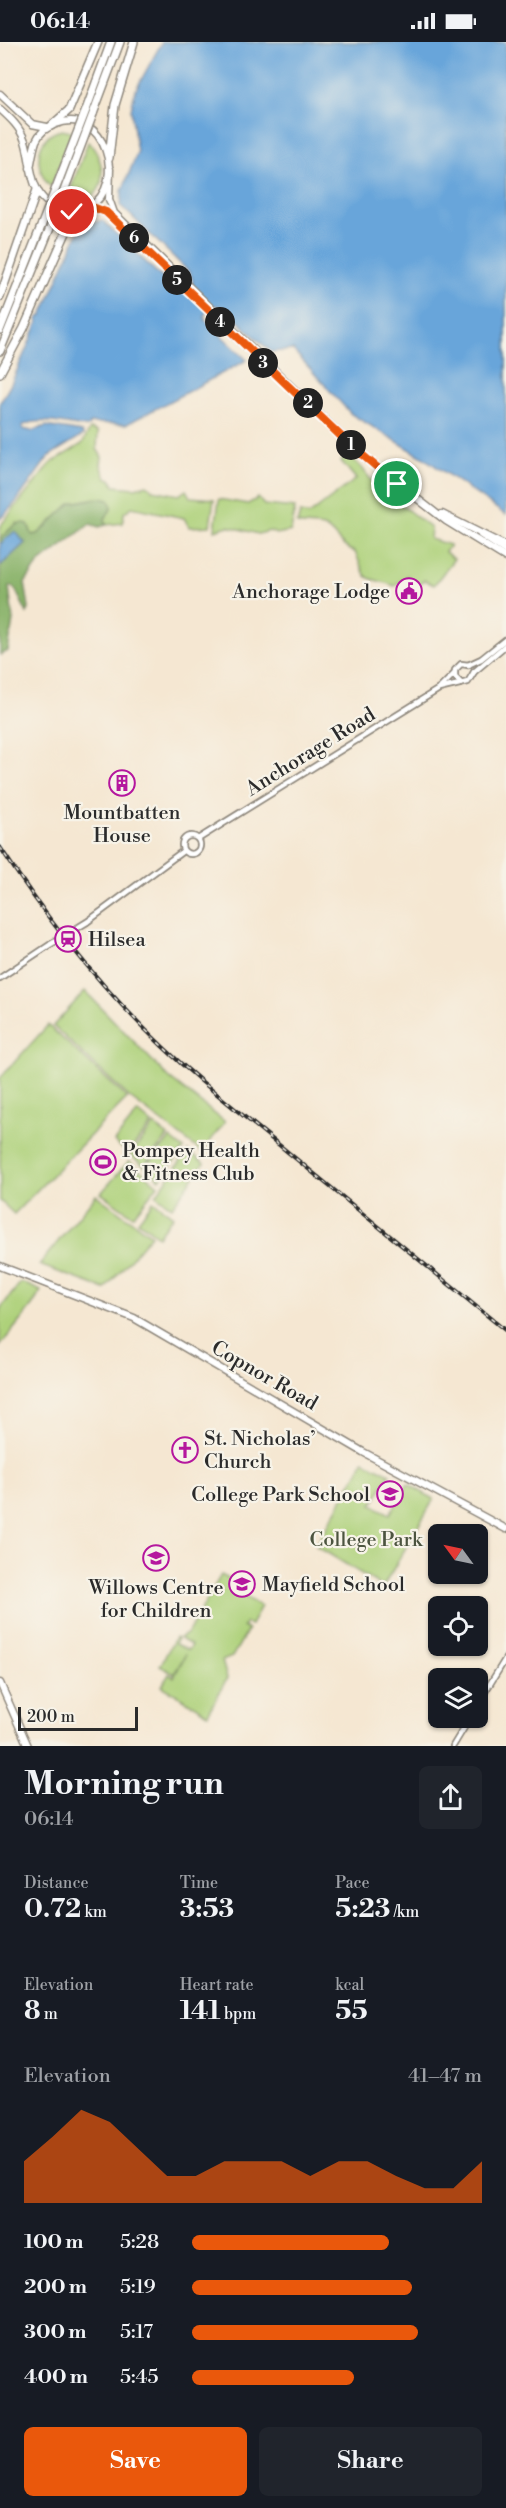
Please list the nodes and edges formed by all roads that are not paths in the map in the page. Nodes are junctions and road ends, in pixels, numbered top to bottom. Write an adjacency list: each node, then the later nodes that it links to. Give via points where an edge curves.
1 (98, 42): 8 (highway, via 69,110)
2 (111, 42): 7 (highway)
3 (120, 42): 7 (highway)
4 (134, 42): 9 (highway, via 116,105)
5 (0, 94): 8 (main road, via 32,124)
6 (0, 109): 10 (main road, via 21,132)
7 (89, 112): 16 (highway, bridge); 17 (highway, bridge, via 50,228)
8 (49, 126): 9 (main road, via 73,121 86,124 101,140); 10 (main road, via 37,140)
9 (109, 158): 11 (main road)
10 (30, 168): 12 (main road)
11 (110, 169): 13 (main road, via 100,198); 14 (main road, via 109,199 113,210)
12 (38, 190): 13 (main road, via 56,208); 15 (highway)
13 (85, 209): 14 (main road, via 106,212); 18 (highway, via 68,228)
14 (170, 270): 19 (main road, via 374,466)
15 (0, 297)
16 (0, 330)
17 (0, 351)
18 (0, 373)
19 (438, 513): 20 (main road); 23 (main road)
20 (476, 531): 21 (main road); 22 (street)
21 (506, 546)
22 (506, 552)
23 (506, 558)
24 (506, 639): 26 (street)
25 (506, 645): 27 (street)
26 (468, 665): 27 (street); 28 (street, via 459,665)
27 (474, 672): 29 (street, via 468,682)
28 (454, 673): 29 (street); 30 (street, Anchorage Road)
29 (461, 683): 30 (street, Anchorage Road)
30 (439, 689): 31 (street, Anchorage Road)
31 (198, 839): 32 (street, via 186,837); 32 (street, via 201,845 197,853)
32 (183, 851): 33 (street, bridge, via 87,922)
33 (0, 978)
34 (0, 1266): 35 (main road, Copnor Road, via 134,1318 356,1448)
35 (506, 1529)
36 (506, 1658): 38 (street)
37 (0, 1683): 40 (main road)
38 (488, 1688)
39 (464, 1728): 41 (street)
40 (28, 1746)
41 (453, 1746)

